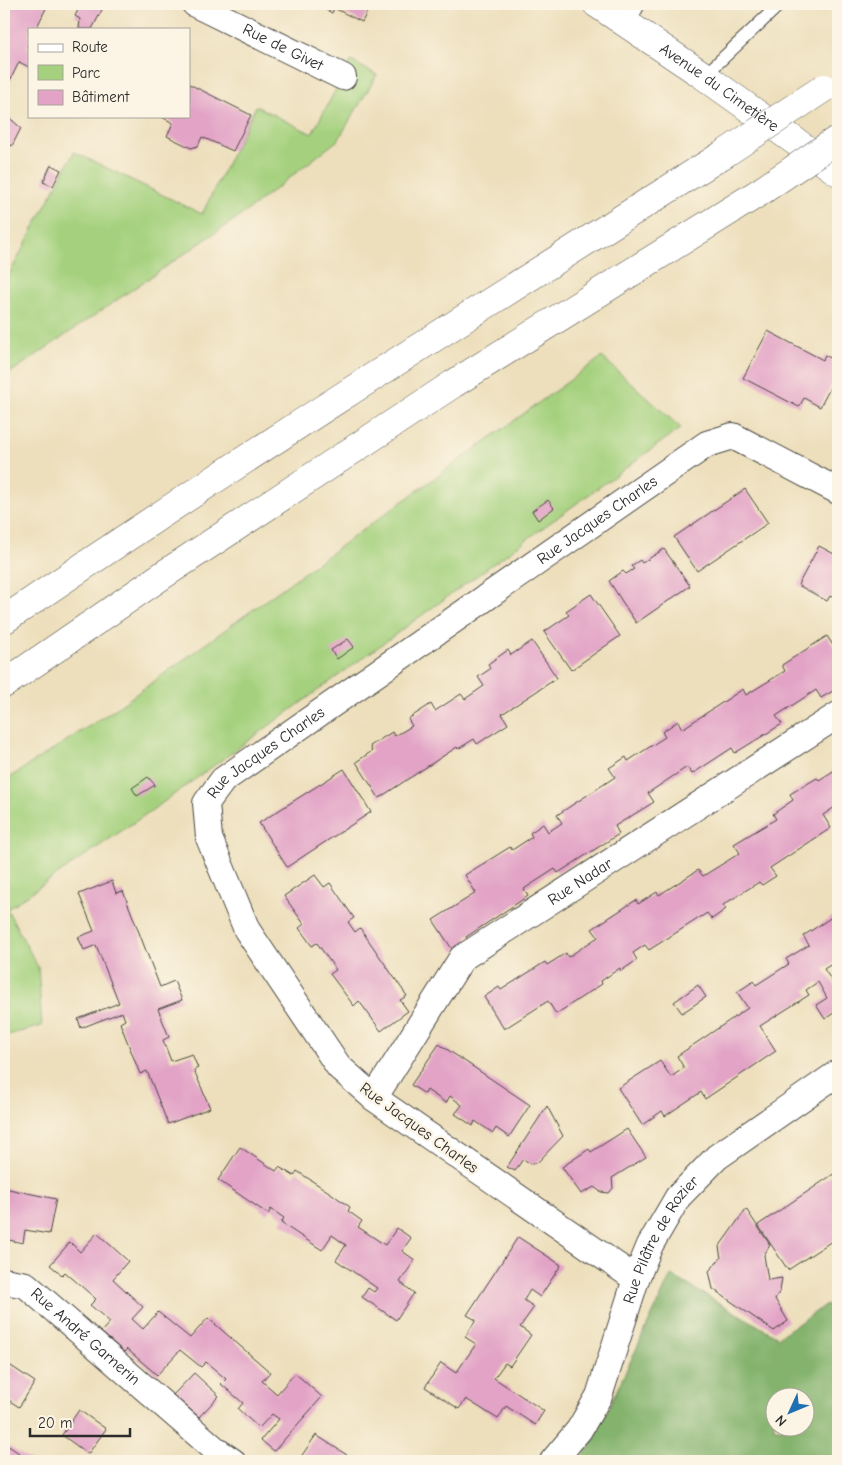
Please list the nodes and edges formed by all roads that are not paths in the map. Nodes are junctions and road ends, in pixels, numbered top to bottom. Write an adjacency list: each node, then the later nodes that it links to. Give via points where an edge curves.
1 (195, 4): 6 (street, Rue de Givet)
2 (597, 4): 4 (main road, Avenue du Cimetière)
3 (780, 4): 5 (lane)
4 (634, 14): 5 (main road, Avenue du Cimetière)
5 (704, 76): 9 (main road, Avenue du Cimetière)
6 (343, 77)
7 (831, 84): 11 (main road, bridge, via 125,537)
8 (838, 139): 12 (main road, bridge, via 760,192 453,384)
9 (838, 172)
10 (838, 491): 15 (street, Rue Jacques Charles, via 733,436 707,444 223,780 206,803 209,838 247,930 339,1066)
11 (4, 620)
12 (4, 684)
13 (838, 715): 15 (street, Rue Nadar, via 462,958)
14 (838, 1073): 16 (street, Rue Pilâtre de Rozier, via 717,1157 678,1197 650,1245)
15 (374, 1098): 16 (street, Rue Jacques Charles)
16 (636, 1279): 19 (street, Rue Pilâtre de Rozier, via 599,1396 579,1430)
17 (4, 1281): 18 (street, Rue André Garnerin, via 26,1285)
18 (232, 1461)
19 (553, 1461)

